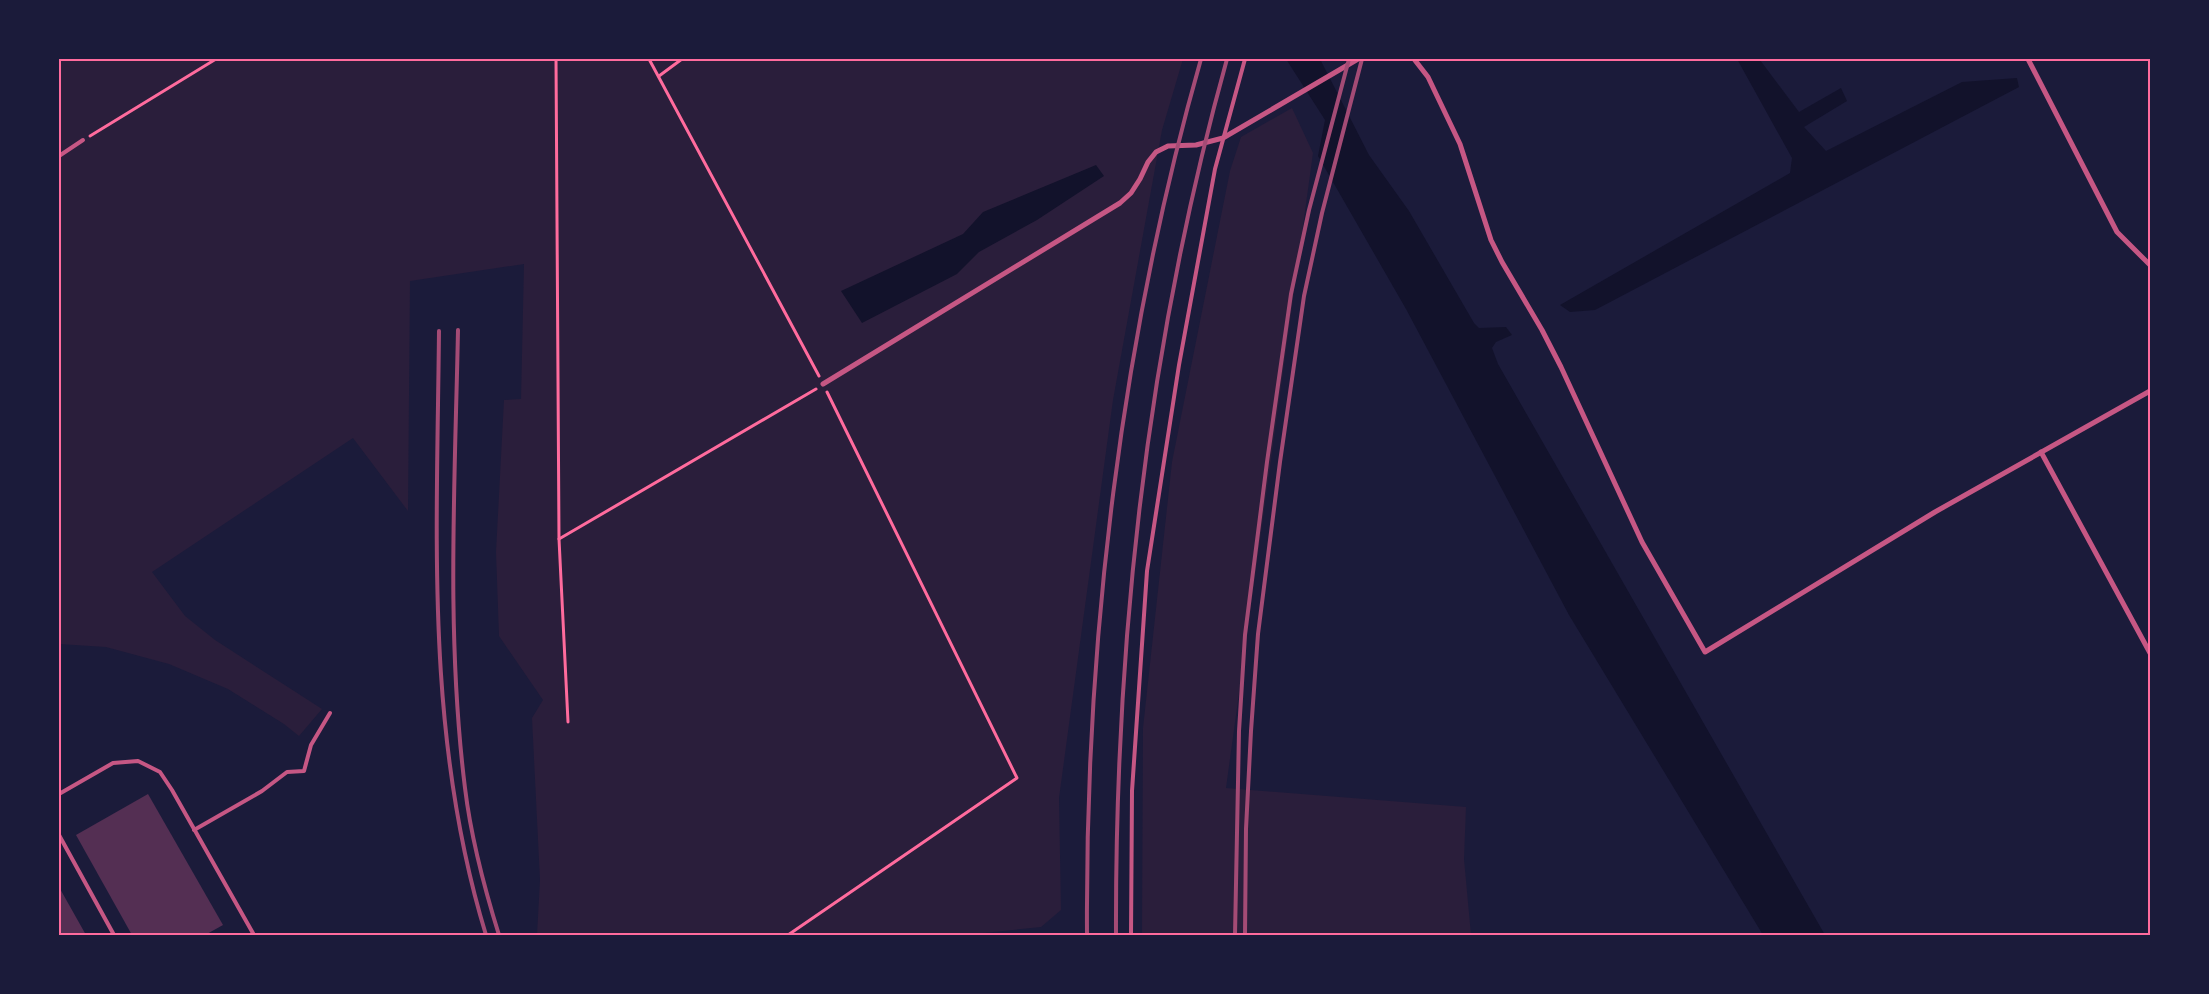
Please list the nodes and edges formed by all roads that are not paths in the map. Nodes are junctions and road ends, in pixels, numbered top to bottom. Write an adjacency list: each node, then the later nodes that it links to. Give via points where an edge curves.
1 (1245, 59): 5 (lane)
2 (1358, 59): 5 (street)
3 (1414, 59): 11 (street, via 1428,78 1460,144 1491,240 1561,367 1642,542 1705,652 1935,512)
4 (2028, 59): 8 (street, via 2117,232)
5 (1223, 138): 9 (street, via 1196,145 1168,146 1156,152 1131,193 1120,203); 19 (lane, via 1179,365 1147,571 1132,791)
6 (83, 140): 7 (lane)
7 (59, 156)
8 (2150, 265)
9 (823, 384)
10 (2150, 391): 11 (street)
11 (2041, 452): 12 (street)
12 (2150, 653)
13 (330, 713): 15 (lane, via 310,745 304,771 287,772 262,791)
14 (59, 794): 15 (lane, via 113,763 138,761 160,772)
15 (194, 830): 18 (lane)
16 (59, 835): 17 (lane)
17 (114, 935)
18 (254, 935)
19 (1131, 935)

